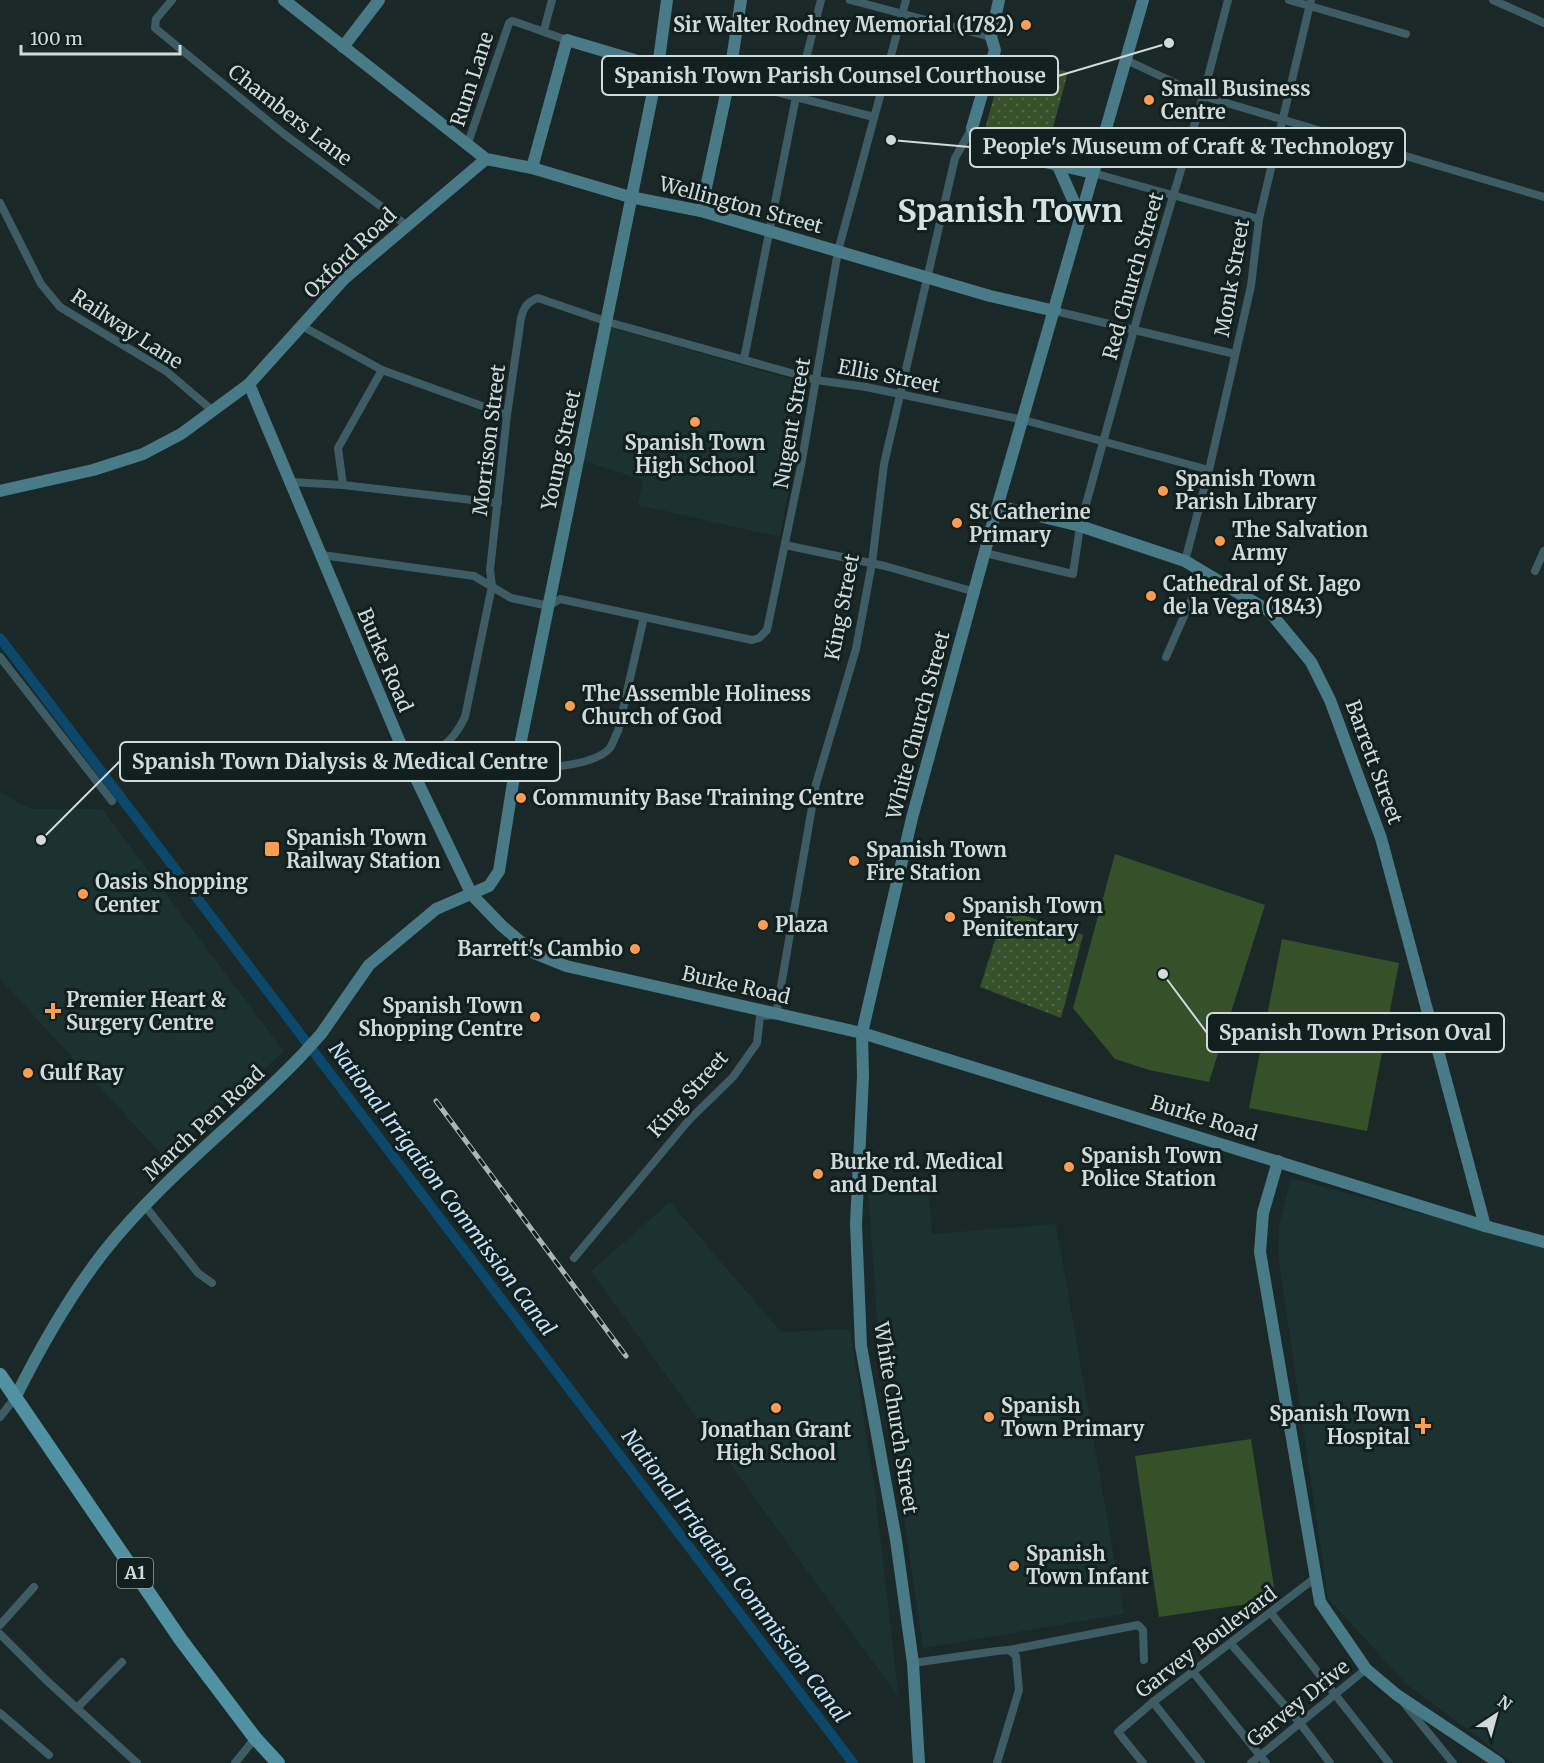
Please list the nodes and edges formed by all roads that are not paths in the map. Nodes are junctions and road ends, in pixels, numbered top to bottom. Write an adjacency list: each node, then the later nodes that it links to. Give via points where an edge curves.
1 (172, 0): 43 (street, Chambers Lane, via 156,19 155,28 284,134)
2 (284, 0): 22 (street, Wellington Street)
3 (379, 0): 22 (street)
4 (552, 0): 18 (street)
5 (668, 0): 24 (street, Young Street)
6 (741, 0): 25 (street)
7 (821, 0): 27 (street)
8 (850, 0): 16 (street)
9 (906, 0): 16 (street, Nugent Street)
10 (999, 0): 20 (street, King Street)
11 (1143, 0): 23 (street, White Church Street)
12 (1228, 0): 26 (street, Red Church Street)
13 (1289, 0): 15 (street)
14 (1493, 0): 17 (street)
15 (1310, 3): 19 (street); 29 (street, Monk Street)
16 (902, 14): 20 (street); 28 (street, Nugent Street)
17 (1544, 23)
18 (544, 30): 21 (street); 31 (street, Rum Lane, via 512,21 507,25)
19 (1406, 34)
20 (991, 37): 30 (street, King Street, via 994,50)
21 (567, 40): 24 (street); 34 (street)
22 (342, 47): 31 (street, Wellington Street)
23 (1124, 59): 26 (street); 35 (street, White Church Street)
24 (658, 67): 25 (street); 37 (street, Young Street)
25 (729, 80): 27 (street); 40 (street)
26 (1203, 96): 29 (street); 36 (street, Red Church Street)
27 (796, 97): 28 (street); 44 (street)
28 (874, 117): 45 (street, Nugent Street)
29 (1282, 120): 38 (street); 42 (street, Monk Street)
30 (972, 128): 33 (street, via 976,138 992,150); 46 (street, King Street, via 955,158)
31 (467, 146): 32 (street, Wellington Street)
32 (486, 159): 34 (street, Wellington Street); 43 (street, Oxford Road)
33 (1058, 165): 35 (street); 41 (street)
34 (532, 168): 37 (street, Wellington Street)
35 (1092, 173): 36 (street); 41 (street, White Church Street)
36 (1174, 195): 42 (street); 51 (street, Red Church Street)
37 (630, 196): 40 (street, Wellington Street); 49 (street, Young Street)
38 (1544, 197)
39 (0, 203): 58 (street, Railway Lane, via 41,284 60,307 166,371)
40 (701, 211): 44 (street, Wellington Street)
41 (1081, 218): 48 (street, White Church Street)
42 (1259, 219): 52 (street, Monk Street, via 1251,286)
43 (406, 225): 50 (street, Oxford Road, via 344,279)
44 (768, 230): 45 (street, Wellington Street); 53 (street)
45 (838, 250): 46 (street, Wellington Street); 55 (street, Nugent Street)
46 (927, 277): 48 (street, Wellington Street); 57 (street, King Street)
47 (530, 300): 49 (street, Ellis Street, via 538,298); 59 (street, Morrison Street, via 524,308)
48 (1055, 311): 51 (street, Wellington Street); 60 (street, White Church Street)
49 (608, 322): 53 (street, Ellis Street); 79 (street, Young Street)
50 (302, 326): 54 (street); 56 (street, Oxford Road)
51 (1134, 330): 52 (street, Wellington Street); 61 (street, Red Church Street)
52 (1235, 354): 62 (street, Monk Street)
53 (744, 359): 55 (street, Ellis Street)
54 (382, 370): 59 (street); 64 (street, via 338,448)
55 (816, 380): 57 (street, Ellis Street); 69 (street, Nugent Street)
56 (249, 384): 58 (street, Oxford Road); 63 (street, Burke Road)
57 (901, 395): 60 (street, Ellis Street); 74 (street, King Street, via 884,464)
58 (213, 411): 65 (street, Oxford Road, via 143,454)
59 (507, 415): 66 (street, Morrison Street)
60 (1024, 420): 61 (street, Ellis Street); 67 (street, White Church Street)
61 (1104, 442): 62 (street, Ellis Street); 68 (street, Red Church Street)
62 (1209, 471): 73 (street, Monk Street)
63 (291, 482): 64 (street); 72 (street, Burke Road)
64 (343, 485): 66 (street)
65 (0, 491)
66 (498, 503): 77 (street, Morrison Street, via 490,570)
67 (998, 506): 68 (street, Barrett Street); 71 (street, White Church Street)
68 (1080, 526): 71 (street, Red Church Street, via 1073,574); 73 (street, Barrett Street)
69 (785, 545): 74 (street); 80 (street, Nugent Street, via 767,630 759,638 752,640)
70 (1544, 551): 76 (street)
71 (985, 553): 78 (street, White Church Street)
72 (321, 555): 77 (street, via 474,576); 83 (street, Burke Road)
73 (1185, 561): 75 (street, Barrett Street)
74 (872, 563): 78 (street); 87 (street, King Street, via 856,649 816,784)
75 (1204, 571): 82 (street); 91 (street, Barrett Street, via 1269,611 1311,662 1330,700 1381,838)
76 (1535, 571)
77 (492, 586): 79 (street, via 511,598); 83 (street, Morrison Street, via 465,717 457,734 440,751)
78 (975, 592): 88 (street, White Church Street, via 912,818)
79 (549, 606): 80 (street, Nugent Street, via 560,599); 84 (street, Young Street)
80 (644, 617): 84 (street, via 618,731 610,748 579,762)
81 (0, 657): 85 (street)
82 (1166, 657)
83 (409, 764): 86 (street, Burke Road)
84 (515, 770): 86 (street, Young Street, via 498,871 489,886)
85 (112, 801)
86 (472, 895): 87 (street, Burke Road, via 534,953 566,966); 90 (street, March Pen Road, via 436,909 369,965 301,1056)
87 (776, 1015): 88 (street, Burke Road); 93 (street, King Street, via 760,1016 757,1043 733,1077 688,1120)
88 (862, 1033): 89 (street, Burke Road); 107 (street, White Church Street, via 864,1076 856,1224 861,1346 890,1500)
89 (1278, 1161): 91 (street, Burke Road); 98 (street, via 1263,1213 1260,1252)
90 (145, 1206): 94 (street, via 198,1273); 96 (street, March Pen Road, via 76,1290)
91 (1485, 1226): 92 (street, Burke Road)
92 (1544, 1242)
93 (573, 1258)
94 (212, 1283)
95 (0, 1376): 96 (main road, A1)
96 (15, 1398): 97 (street, March Pen Road); 116 (main road, A1, via 181,1640)
97 (0, 1417)
98 (1315, 1578): 100 (street, Garvey Boulevard); 108 (street, via 1320,1602)
99 (34, 1587): 101 (street)
100 (1272, 1613): 103 (street, Garvey Boulevard); 110 (street)
101 (0, 1625)
102 (0, 1634): 113 (street)
103 (1231, 1644): 109 (street, Garvey Boulevard); 115 (street)
104 (1009, 1650): 105 (street, via 1138,1625 1143,1630); 107 (street); 123 (street, via 1016,1656 1019,1690)
105 (1144, 1660)
106 (122, 1662): 113 (street)
107 (913, 1663): 122 (street, White Church Street)
108 (1366, 1669): 110 (street, Garvey Drive); 111 (street)
109 (1193, 1672): 112 (street, Garvey Boulevard); 118 (street)
110 (1336, 1695): 115 (street, Garvey Drive); 128 (street)
111 (1397, 1695): 129 (street); 130 (street)
112 (1153, 1702): 124 (street, Garvey Boulevard, via 1118,1732); 125 (street)
113 (78, 1708): 119 (street)
114 (0, 1713): 117 (street)
115 (1300, 1723): 118 (street, Garvey Drive); 127 (street)
116 (255, 1738): 120 (street); 121 (main road, A1)
117 (49, 1755)
118 (1263, 1759): 126 (street, Garvey Drive)
119 (137, 1763)
120 (235, 1763)
121 (278, 1763)
122 (919, 1763)
123 (997, 1763)
124 (1143, 1763)
125 (1201, 1763)
126 (1251, 1763)
127 (1330, 1763)
128 (1389, 1763)
129 (1453, 1763)
130 (1499, 1763)

